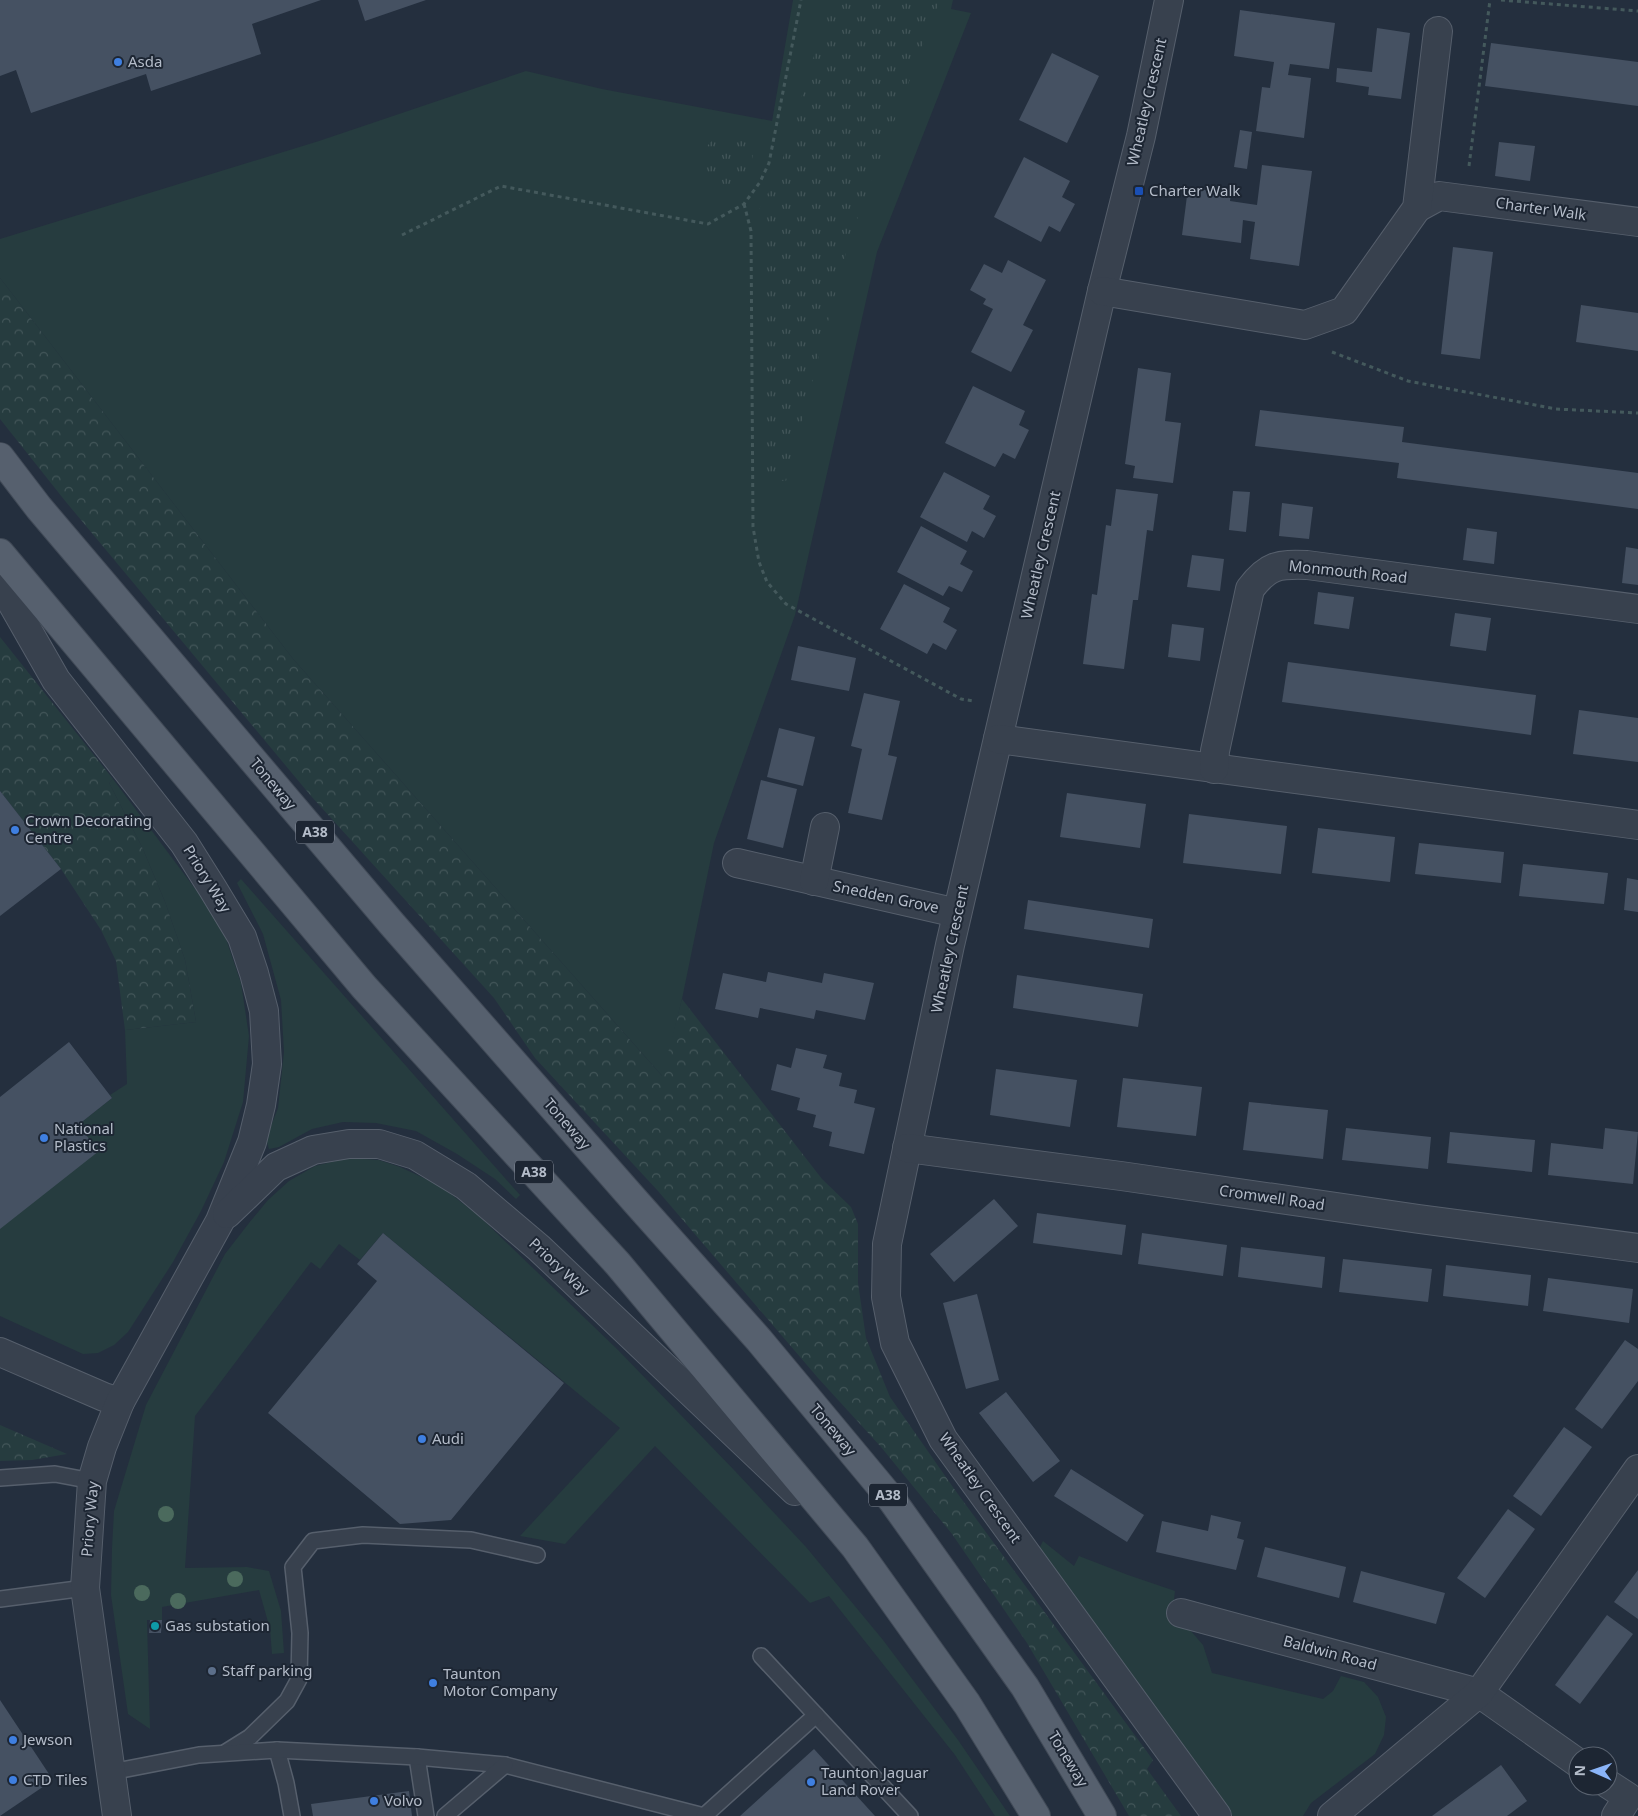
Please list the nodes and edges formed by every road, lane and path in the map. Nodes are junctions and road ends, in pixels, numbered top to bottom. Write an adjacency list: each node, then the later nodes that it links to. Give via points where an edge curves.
1 (801, 0): 8 (path, via 768,164)
2 (1170, 0): 12 (street, Wheatley Crescent, via 1141,136)
3 (1490, 0): 7 (path)
4 (1501, 0): 5 (path)
5 (1638, 11)
6 (1438, 31): 9 (street, Charter Walk)
7 (1465, 199): 9 (street, Charter Walk, via 1439,196); 10 (street, Charter Walk)
8 (744, 204): 11 (path, via 708,224 501,186); 19 (path, via 751,231 753,527 759,562 767,582 786,604 961,699)
9 (1418, 208): 13 (street, Charter Walk, via 1344,311)
10 (1638, 222)
11 (402, 235)
12 (1102, 291): 13 (street, Charter Walk); 19 (street, Wheatley Crescent)
13 (1305, 325): 14 (path, via 1331,351 1408,381 1556,409)
14 (1638, 413)
15 (0, 457): 56 (main road, Toneway / A38, via 39,508 392,924 759,1340 892,1500 1025,1687)
16 (0, 553): 35 (main road, A38, via 364,987 618,1264)
17 (0, 582): 28 (street, Priory Way, via 56,680 184,843 242,937 264,1011 267,1064 252,1142)
18 (1638, 609): 21 (street, Monmouth Road, via 1307,564 1281,564 1261,574 1250,589 1215,751)
19 (1005, 706): 20 (street, Wheatley Crescent)
20 (998, 739): 21 (street); 26 (street, Wheatley Crescent)
21 (1214, 769): 22 (street)
22 (1638, 825)
23 (825, 827): 25 (street, Snedden Grove)
24 (737, 863): 25 (street, Snedden Grove)
25 (814, 881): 26 (street, Snedden Grove)
26 (957, 912): 27 (street, Wheatley Crescent)
27 (907, 1148): 29 (street, Cromwell Road); 57 (street, Wheatley Crescent, via 887,1244 886,1297 896,1343 943,1439)
28 (220, 1221): 31 (street, Priory Way); 35 (street, Priory Way, via 276,1167 313,1150 349,1144 379,1144 415,1154 466,1186 540,1248)
29 (1638, 1248)
30 (0, 1352): 31 (street)
31 (120, 1402): 34 (street, Priory Way)
32 (1638, 1469): 41 (street)
33 (0, 1478): 34 (lane, via 55,1474)
34 (92, 1481): 37 (street, Priory Way)
35 (855, 1547): 55 (main road, A38, via 967,1704)
36 (537, 1555): 44 (lane, via 470,1540 363,1535 313,1541 293,1567 300,1633 299,1679 288,1701 250,1737)
37 (84, 1588): 38 (lane); 48 (street, Priory Way)
38 (0, 1599)
39 (1181, 1613): 41 (street, Baldwin Road)
40 (761, 1656): 42 (lane)
41 (1479, 1693): 45 (street, Baldwin Road); 58 (street)
42 (816, 1715): 53 (lane); 54 (lane)
43 (277, 1750): 44 (lane); 46 (lane); 50 (lane)
44 (223, 1754): 48 (lane, via 199,1755)
45 (1568, 1756)
46 (417, 1757): 47 (lane); 51 (lane)
47 (505, 1765): 52 (lane); 53 (lane)
48 (111, 1772): 49 (street, Priory Way)
49 (117, 1816)
50 (292, 1816)
51 (426, 1816)
52 (444, 1816)
53 (704, 1816)
54 (910, 1816)
55 (1036, 1816)
56 (1102, 1816)
57 (1217, 1816)
58 (1332, 1816)

